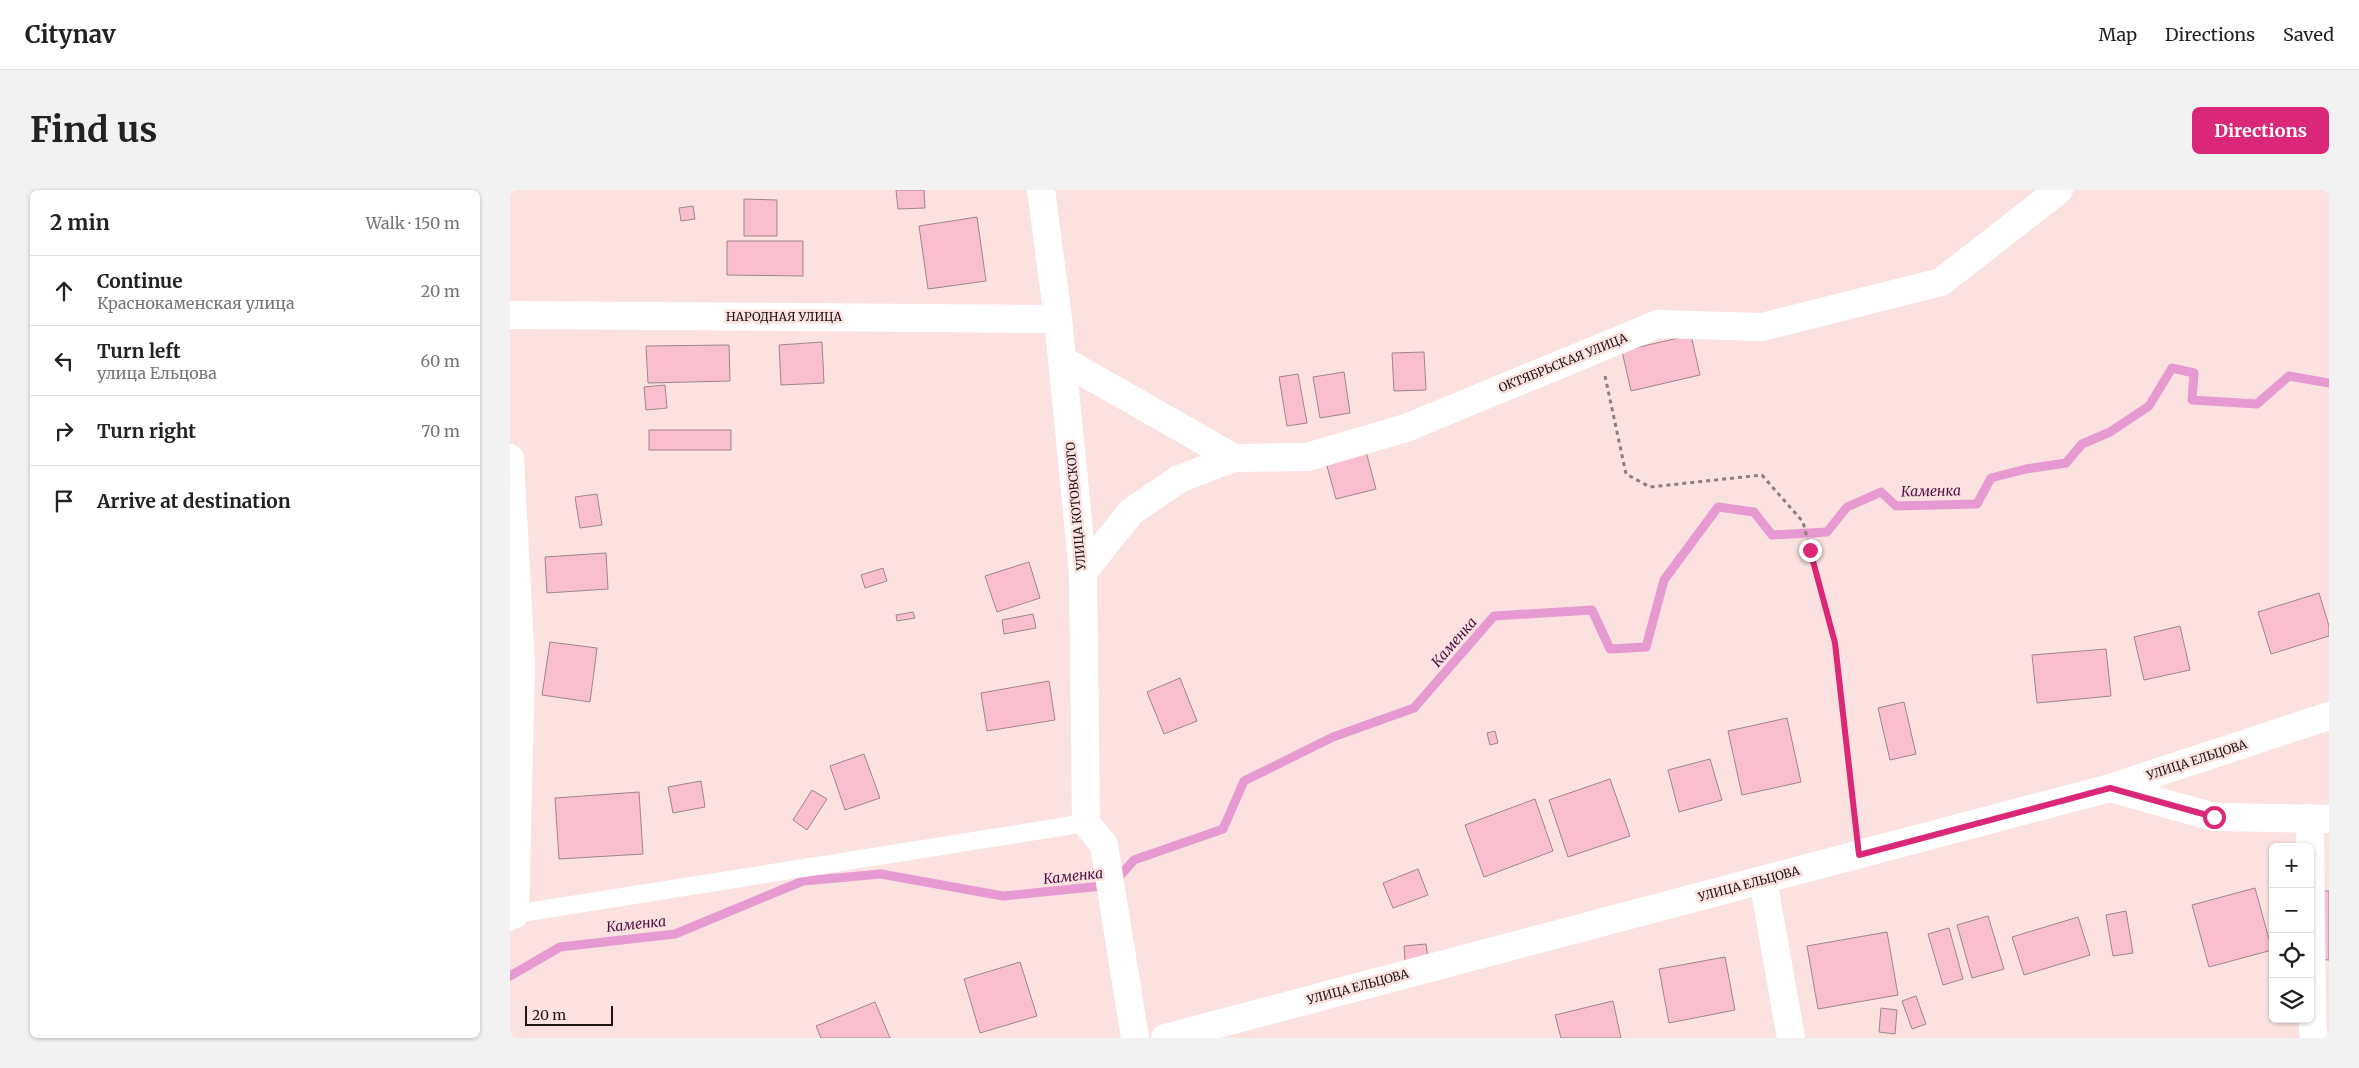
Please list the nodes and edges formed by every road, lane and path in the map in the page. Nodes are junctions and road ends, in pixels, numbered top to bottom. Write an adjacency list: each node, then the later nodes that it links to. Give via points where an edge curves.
1 (1041, 190): 4 (street, УЛИЦА КОТОВСКОГО)
2 (2059, 190): 5 (street, ОКТЯБРЬСКАЯ УЛИЦА, via 1941,282 1762,327 1658,324)
3 (510, 315): 4 (street, НАРОДНАЯ УЛИЦА)
4 (1058, 319): 6 (street, УЛИЦА КОТОВСКОГО)
5 (1600, 348): 8 (street, ОКТЯБРЬСКАЯ УЛИЦА, via 1406,428 1307,457); 14 (path, via 1626,474 1650,487 1762,475 1803,522 1835,643)
6 (1062, 360): 8 (street); 9 (street, УЛИЦА КОТОВСКОГО)
7 (510, 458): 16 (street, via 521,665)
8 (1234, 458): 9 (street, ОКТЯБРЬСКАЯ УЛИЦА, via 1180,479 1131,512)
9 (1083, 572): 13 (street, УЛИЦА КОТОВСКОГО)
10 (2329, 716): 11 (street, УЛИЦА ЕЛЬЦОВА)
11 (2110, 788): 12 (street, via 2214,817); 14 (street, УЛИЦА ЕЛЬЦОВА)
12 (2320, 818): 20 (street, via 2312,1018)
13 (1086, 823): 16 (lane); 17 (street, via 1104,845)
14 (1859, 855): 15 (street, УЛИЦА ЕЛЬЦОВА)
15 (1763, 880): 18 (street, УЛИЦА ЕЛЬЦОВА); 19 (street)
16 (512, 918)
17 (1135, 1038)
18 (1166, 1038)
19 (1791, 1038)
20 (2314, 1038)

